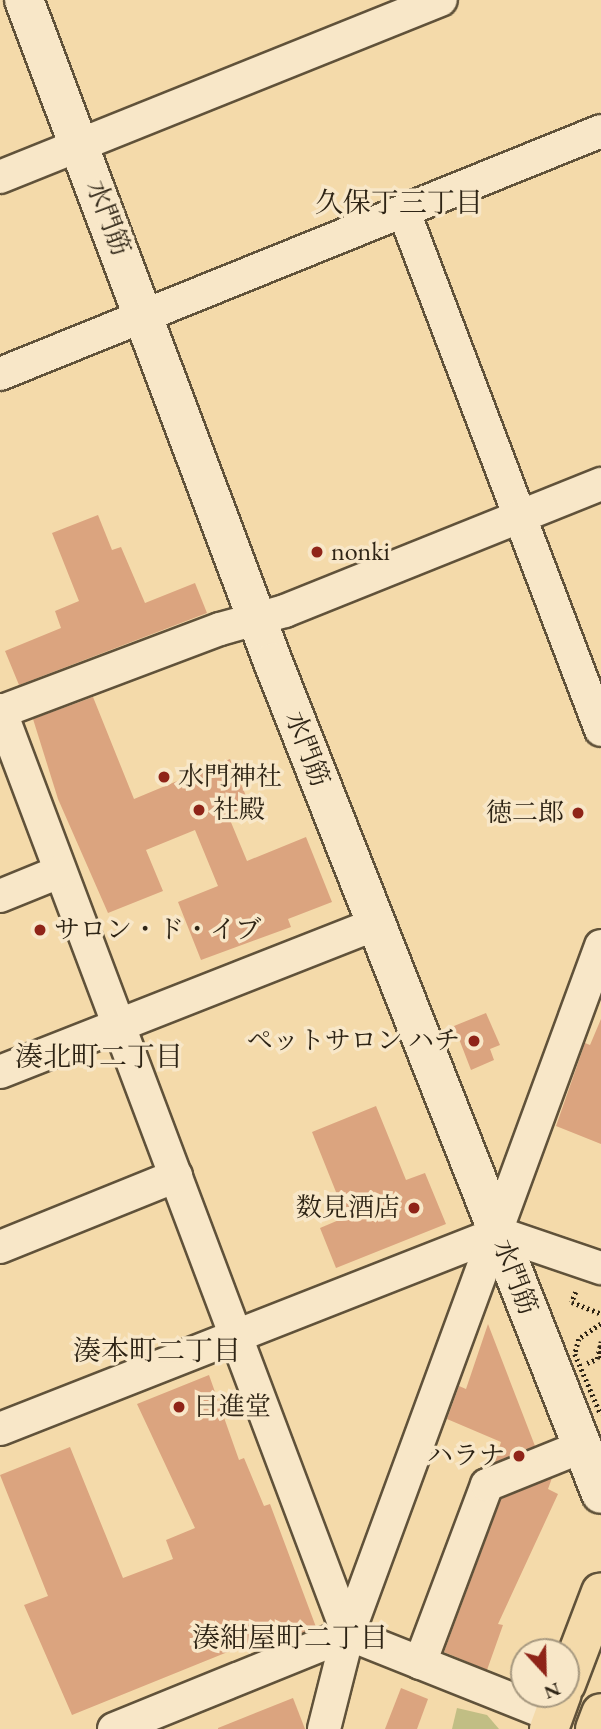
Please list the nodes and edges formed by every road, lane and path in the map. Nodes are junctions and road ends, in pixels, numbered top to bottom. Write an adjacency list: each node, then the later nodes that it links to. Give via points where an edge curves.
1 (23, 0): 4 (street, 水門筋)
2 (441, 0): 4 (street)
3 (601, 131): 6 (street)
4 (80, 145): 5 (street); 7 (street, 水門筋)
5 (0, 177)
6 (404, 212): 7 (street); 10 (street)
7 (146, 315): 8 (street); 11 (street, 水門筋)
8 (0, 374)
9 (601, 484): 10 (street)
10 (517, 517): 11 (street); 13 (street)
11 (257, 619): 12 (street); 16 (street, 水門筋)
12 (0, 711): 14 (street)
13 (601, 730)
14 (58, 872): 15 (street); 18 (street)
15 (0, 896)
16 (375, 924): 18 (street); 21 (street, 水門筋)
17 (601, 946): 21 (street, via 510,1182)
18 (117, 1025): 19 (street); 20 (street)
19 (0, 1072)
20 (176, 1176): 22 (street); 26 (street)
21 (498, 1233): 23 (street); 26 (street); 31 (street, 水門筋); 34 (street)
22 (0, 1247)
23 (591, 1280): 24 (path, via 573,1292 572,1302)
24 (601, 1314)
25 (601, 1324): 29 (path, bridge, via 584,1333 575,1354)
26 (238, 1333): 30 (street); 34 (street)
27 (601, 1343): 28 (path)
28 (599, 1359)
29 (601, 1415)
30 (0, 1429)
31 (581, 1447): 32 (street, 水門筋); 36 (street, via 487,1485)
32 (601, 1494)
33 (601, 1592): 35 (main road)
34 (348, 1634): 36 (street); 39 (street); 41 (street)
35 (580, 1648)
36 (419, 1663): 37 (street)
37 (510, 1691)
38 (601, 1713): 42 (main road)
39 (171, 1718): 40 (street)
40 (114, 1729)
41 (324, 1729)
42 (595, 1729)

